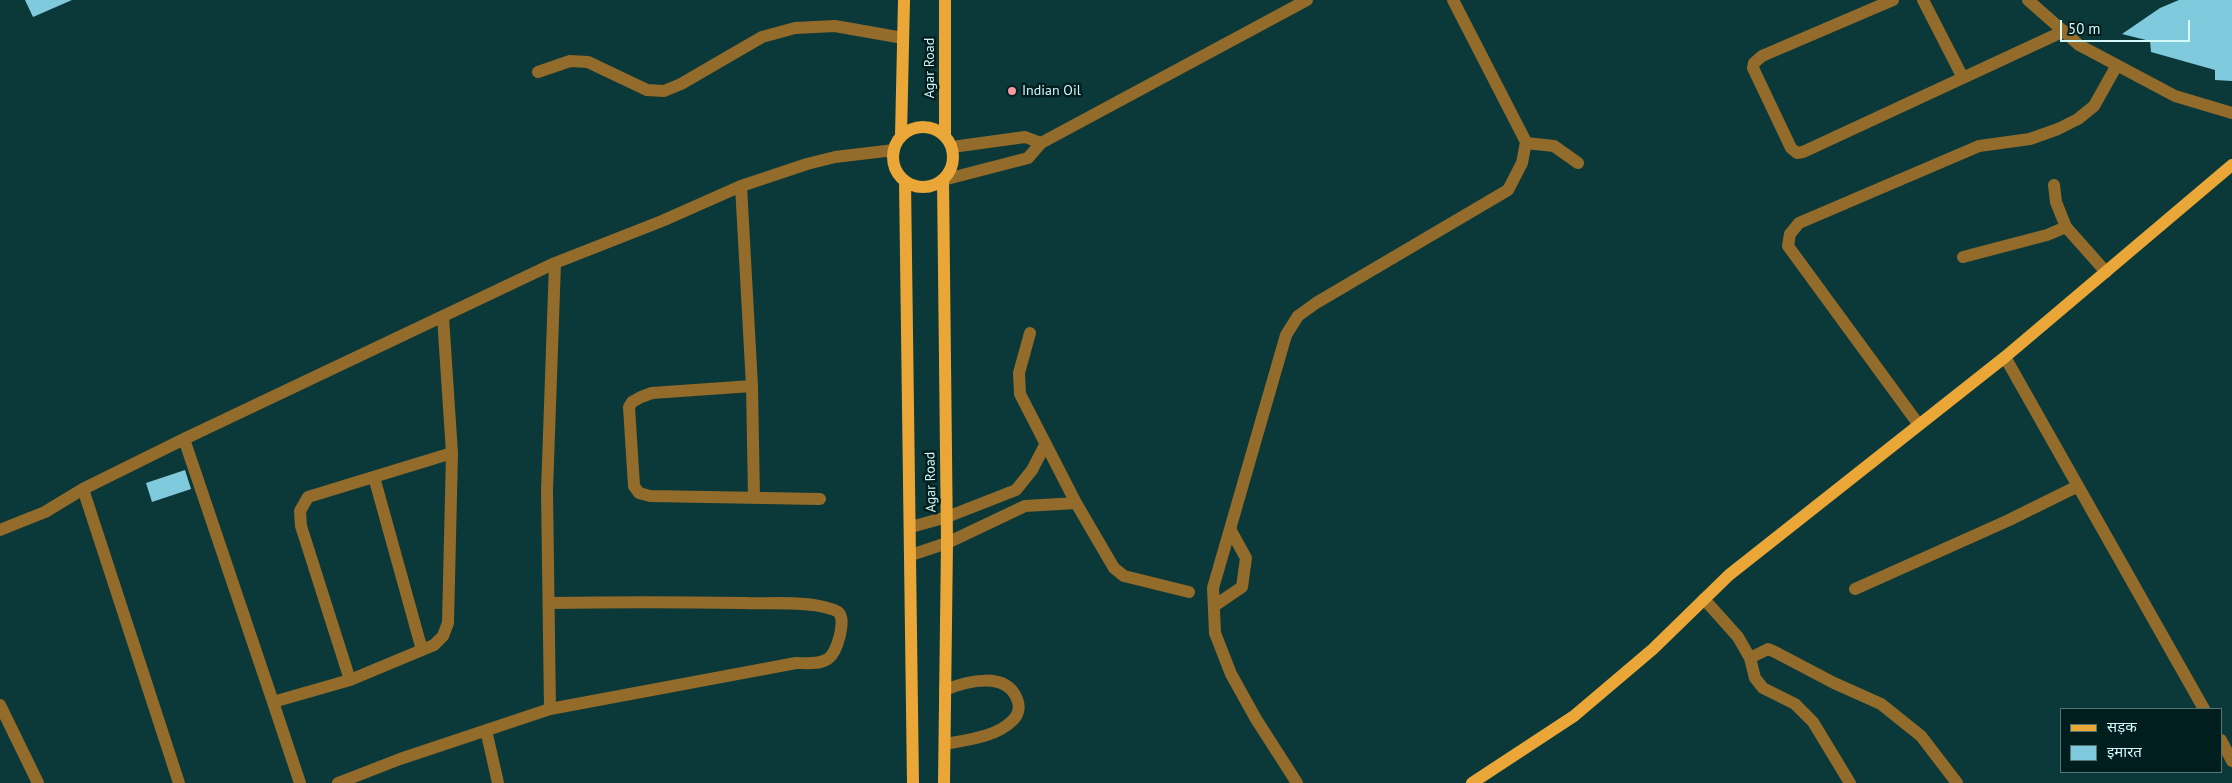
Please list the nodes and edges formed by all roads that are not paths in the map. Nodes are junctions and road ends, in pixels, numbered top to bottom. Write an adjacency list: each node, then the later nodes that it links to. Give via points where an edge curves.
1 (904, 0): 9 (main road)
2 (944, 0): 15 (main road, Agar Road)
3 (1307, 0): 17 (street)
4 (1453, 0): 16 (street)
5 (1893, 0): 12 (street, via 1762,56 1754,63 1753,68 1791,148 1797,153 1803,152)
6 (1923, 0): 12 (street)
7 (2028, 0): 8 (street)
8 (2064, 31): 10 (street, via 2079,45); 12 (street)
9 (903, 38): 11 (street, via 835,26 795,28 762,37 664,91 647,90 588,62 570,61); 14 (main road)
10 (2117, 65): 13 (street, via 2175,96); 33 (street, via 2094,106 2071,122 2030,139 1979,146 1799,223 1790,234 1788,246)
11 (538, 72)
12 (1963, 78)
13 (2232, 113)
14 (901, 136): 15 (main road, via 909,130 928,127); 18 (main road)
15 (949, 142): 17 (street, via 1025,136); 21 (main road, Agar Road, via 953,163)
16 (1526, 142): 19 (street, via 1554,146); 47 (street, via 1522,163 1508,190 1298,316 1286,335)
17 (1041, 143): 21 (street, via 1028,158)
18 (894, 150): 22 (main road, via 894,165); 24 (street, via 808,164)
19 (1578, 163)
20 (2232, 165): 28 (main road)
21 (943, 180): 22 (main road, via 924,187); 45 (main road, Agar Road)
22 (905, 181): 46 (main road)
23 (2054, 185): 25 (street, via 2056,202)
24 (741, 186): 27 (street); 32 (street)
25 (2066, 227): 26 (street, via 2048,235); 28 (street)
26 (1963, 257)
27 (555, 263): 29 (street); 54 (street, via 547,491)
28 (2106, 272): 31 (main road)
29 (443, 317): 34 (street); 36 (street)
30 (1030, 333): 35 (street, via 1019,373 1020,394)
31 (2005, 358): 33 (main road); 38 (street)
32 (752, 386): 41 (street); 41 (street, via 652,393 629,407 632,476 639,493 650,496)
33 (1919, 425): 53 (main road, via 1729,575)
34 (184, 439): 39 (street); 60 (street)
35 (1045, 445): 40 (street, via 1032,470); 43 (street)
36 (452, 453): 37 (street); 56 (street, via 448,623 434,645)
37 (374, 477): 56 (street); 58 (street, via 308,497 300,510 301,526)
38 (2078, 486): 51 (street); 62 (street)
39 (83, 489): 48 (street, via 45,512); 69 (street)
40 (1016, 490): 44 (street, via 1024,498); 45 (street)
41 (754, 498): 42 (street)
42 (820, 499)
43 (1076, 503): 44 (street); 52 (street, via 1118,573)
44 (1025, 506): 49 (street)
45 (947, 517): 46 (street); 49 (main road, Agar Road)
46 (911, 527): 50 (main road)
47 (1230, 529): 55 (street, via 1214,588); 55 (street, via 1246,558 1242,587)
48 (0, 530)
49 (947, 544): 50 (street); 59 (main road, Agar Road)
50 (911, 555): 73 (main road)
51 (1856, 588)
52 (1189, 592)
53 (1704, 599): 57 (street, via 1738,637); 76 (main road, via 1653,649 1574,716)
54 (549, 603): 63 (street); 63 (street, via 785,604 824,607 838,612 842,618 834,653 823,661 796,663)
55 (1214, 606): 75 (street, via 1215,633 1231,674)
56 (422, 650): 58 (street)
57 (1750, 658): 77 (street, via 1755,678 1763,688 1795,704 1813,722); 78 (street, via 1768,650 1775,652 1880,704 1921,736)
58 (350, 680): 60 (street)
59 (945, 690): 66 (main road, Agar Road); 66 (street, via 974,680 1002,684 1013,690 1018,702 1018,712 1013,720 999,729)
60 (273, 702): 70 (street)
61 (0, 704): 68 (street)
62 (2203, 708)
63 (550, 709): 64 (street)
64 (486, 730): 71 (street); 72 (street)
65 (2222, 742): 67 (street)
66 (945, 744): 74 (main road, Agar Road)
67 (2232, 761)
68 (38, 783)
69 (179, 783)
70 (300, 783)
71 (338, 783)
72 (498, 783)
73 (914, 783)
74 (944, 783)
75 (1297, 783)
76 (1472, 783)
77 (1850, 783)
78 (1957, 783)

